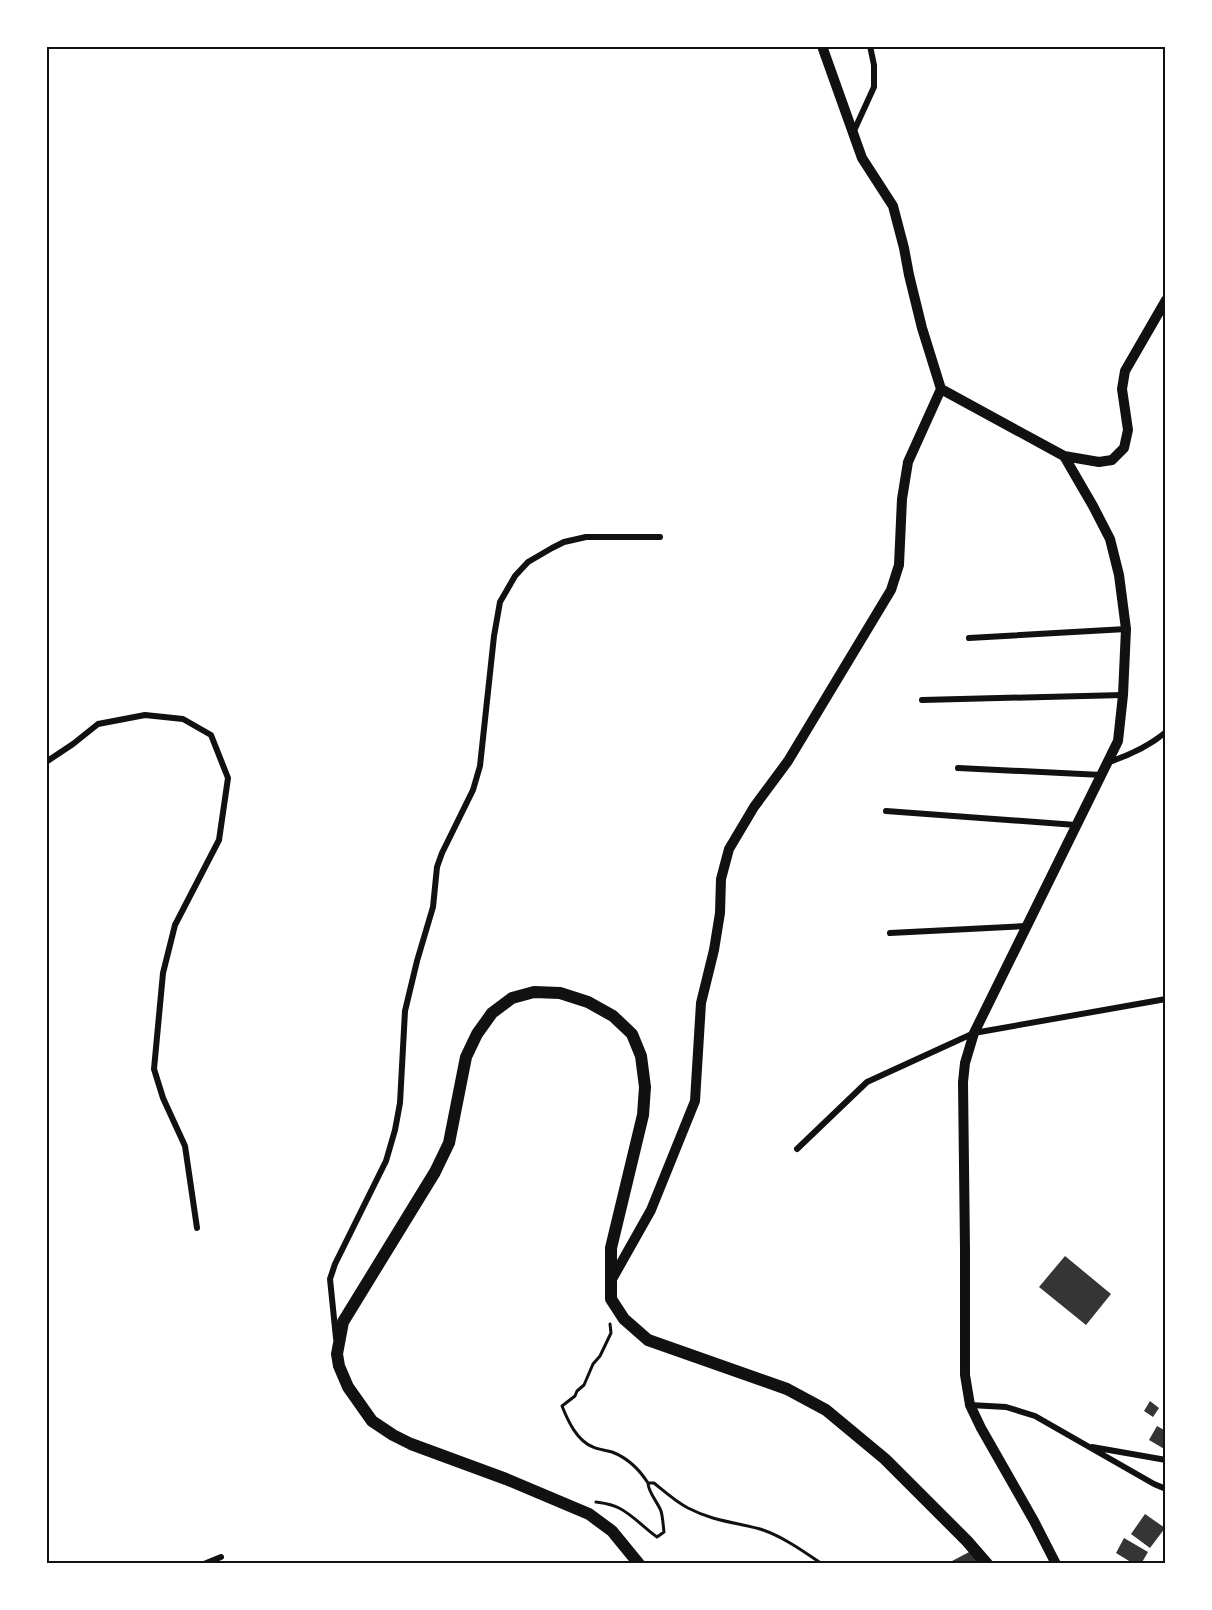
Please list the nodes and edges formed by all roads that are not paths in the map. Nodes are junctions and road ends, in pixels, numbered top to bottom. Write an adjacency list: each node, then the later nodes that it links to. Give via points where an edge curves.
1 (822, 46): 3 (street)
2 (870, 46): 3 (street, via 874,87)
3 (853, 133): 5 (street, via 862,158 893,206)
4 (1166, 300): 6 (street, via 1125,371 1122,389 1128,430 1124,448 1113,460 1099,462)
5 (941, 389): 6 (street); 25 (street, via 908,462 899,565 891,590 788,761 729,849 721,879 714,950 701,1003 694,1101 651,1210)
6 (1064, 456): 8 (street, via 1110,539)
7 (660, 537): 26 (street, via 586,537 564,542 528,562 500,602 480,766 437,867 433,907 405,1011 395,1130 386,1161 330,1279)
8 (1126, 629): 9 (street); 10 (street)
9 (969, 638)
10 (1123, 695): 11 (street); 14 (street, via 1118,741)
11 (922, 700)
12 (1166, 732): 14 (street, via 1133,754)
13 (46, 762): 24 (street, via 98,724 145,715 183,719 211,735 228,778 219,840 175,925 164,973 154,1070 185,1146)
14 (1108, 763): 16 (street)
15 (958, 768): 16 (street)
16 (1102, 775): 18 (street)
17 (886, 811): 18 (street)
18 (1077, 825): 19 (street)
19 (1027, 926): 20 (street); 22 (street)
20 (890, 933)
21 (1166, 999): 22 (street)
22 (974, 1034): 23 (street, via 867,1082); 27 (street, via 963,1082 964,1375)
23 (797, 1149)
24 (197, 1228)
25 (611, 1281): 26 (main road, via 611,1248 643,1115 641,1056 632,1034 613,1016 560,993 534,992 512,998 492,1013 477,1034 466,1057 449,1143 343,1322); 34 (main road, via 611,1299 624,1319 648,1340 787,1389 826,1410 885,1460)
26 (337, 1354): 33 (main road, via 348,1387 372,1421 411,1444 589,1514 612,1531)
27 (970, 1405): 28 (street, via 1006,1407 1035,1416); 35 (street)
28 (1086, 1446): 29 (street); 30 (street)
29 (1166, 1460)
30 (1166, 1489)
31 (221, 1557): 32 (street)
32 (204, 1563)
33 (639, 1563)
34 (987, 1563)
35 (1056, 1563)

